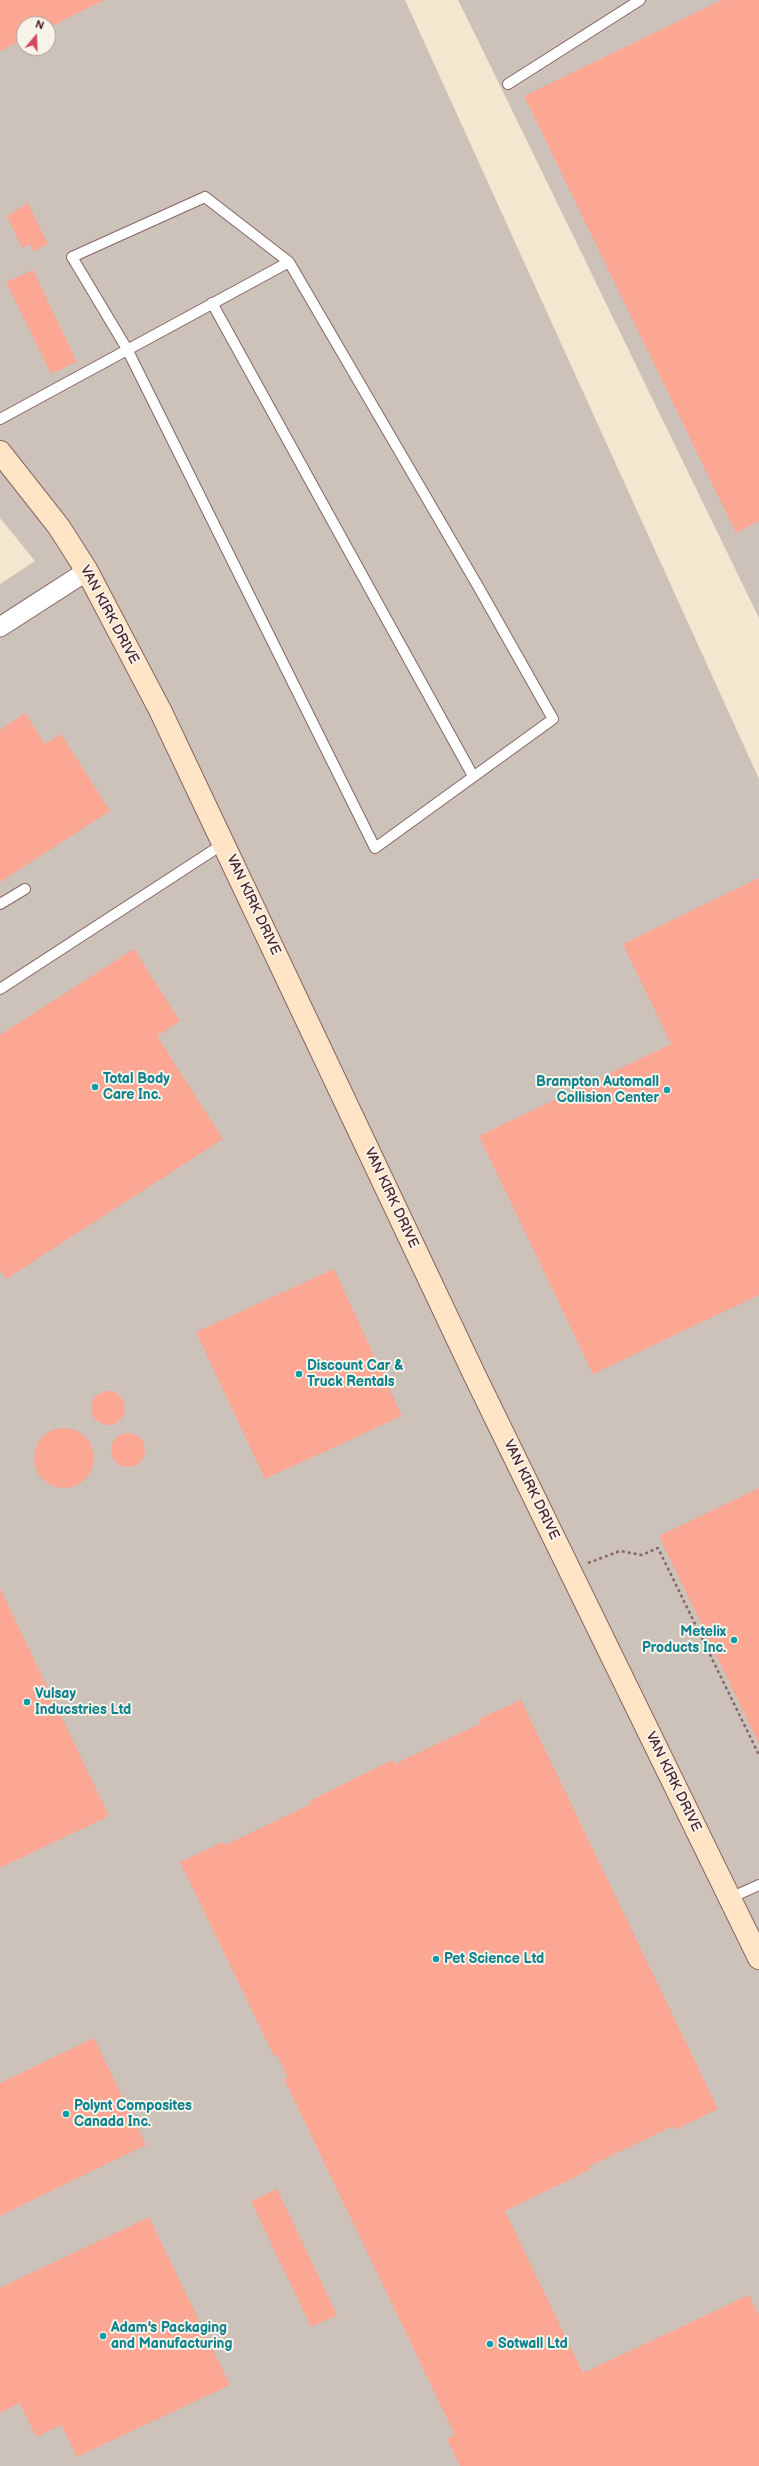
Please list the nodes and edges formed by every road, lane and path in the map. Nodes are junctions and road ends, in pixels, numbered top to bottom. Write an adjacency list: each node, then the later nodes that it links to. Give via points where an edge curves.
1 (640, 0): 2 (lane)
2 (508, 84)
3 (289, 262): 4 (lane); 5 (lane, via 205,197 72,257); 10 (lane, via 479,588 552,719)
4 (212, 303): 5 (lane); 10 (lane)
5 (128, 349): 6 (lane); 10 (lane, via 375,848)
6 (0, 419)
7 (0, 452): 8 (street, VAN KIRK DRIVE, via 59,527)
8 (87, 571): 9 (street); 11 (street, VAN KIRK DRIVE, via 160,710)
9 (0, 627)
10 (473, 776)
11 (223, 844): 14 (lane); 15 (street, VAN KIRK DRIVE, via 475,1376)
12 (25, 889): 13 (lane)
13 (0, 904)
14 (0, 989)
15 (570, 1570): 16 (path, via 620,1551 642,1555 658,1548); 18 (street, VAN KIRK DRIVE)
16 (759, 1755)
17 (759, 1885): 18 (lane)
18 (730, 1898): 19 (street, VAN KIRK DRIVE)
19 (759, 1958)

